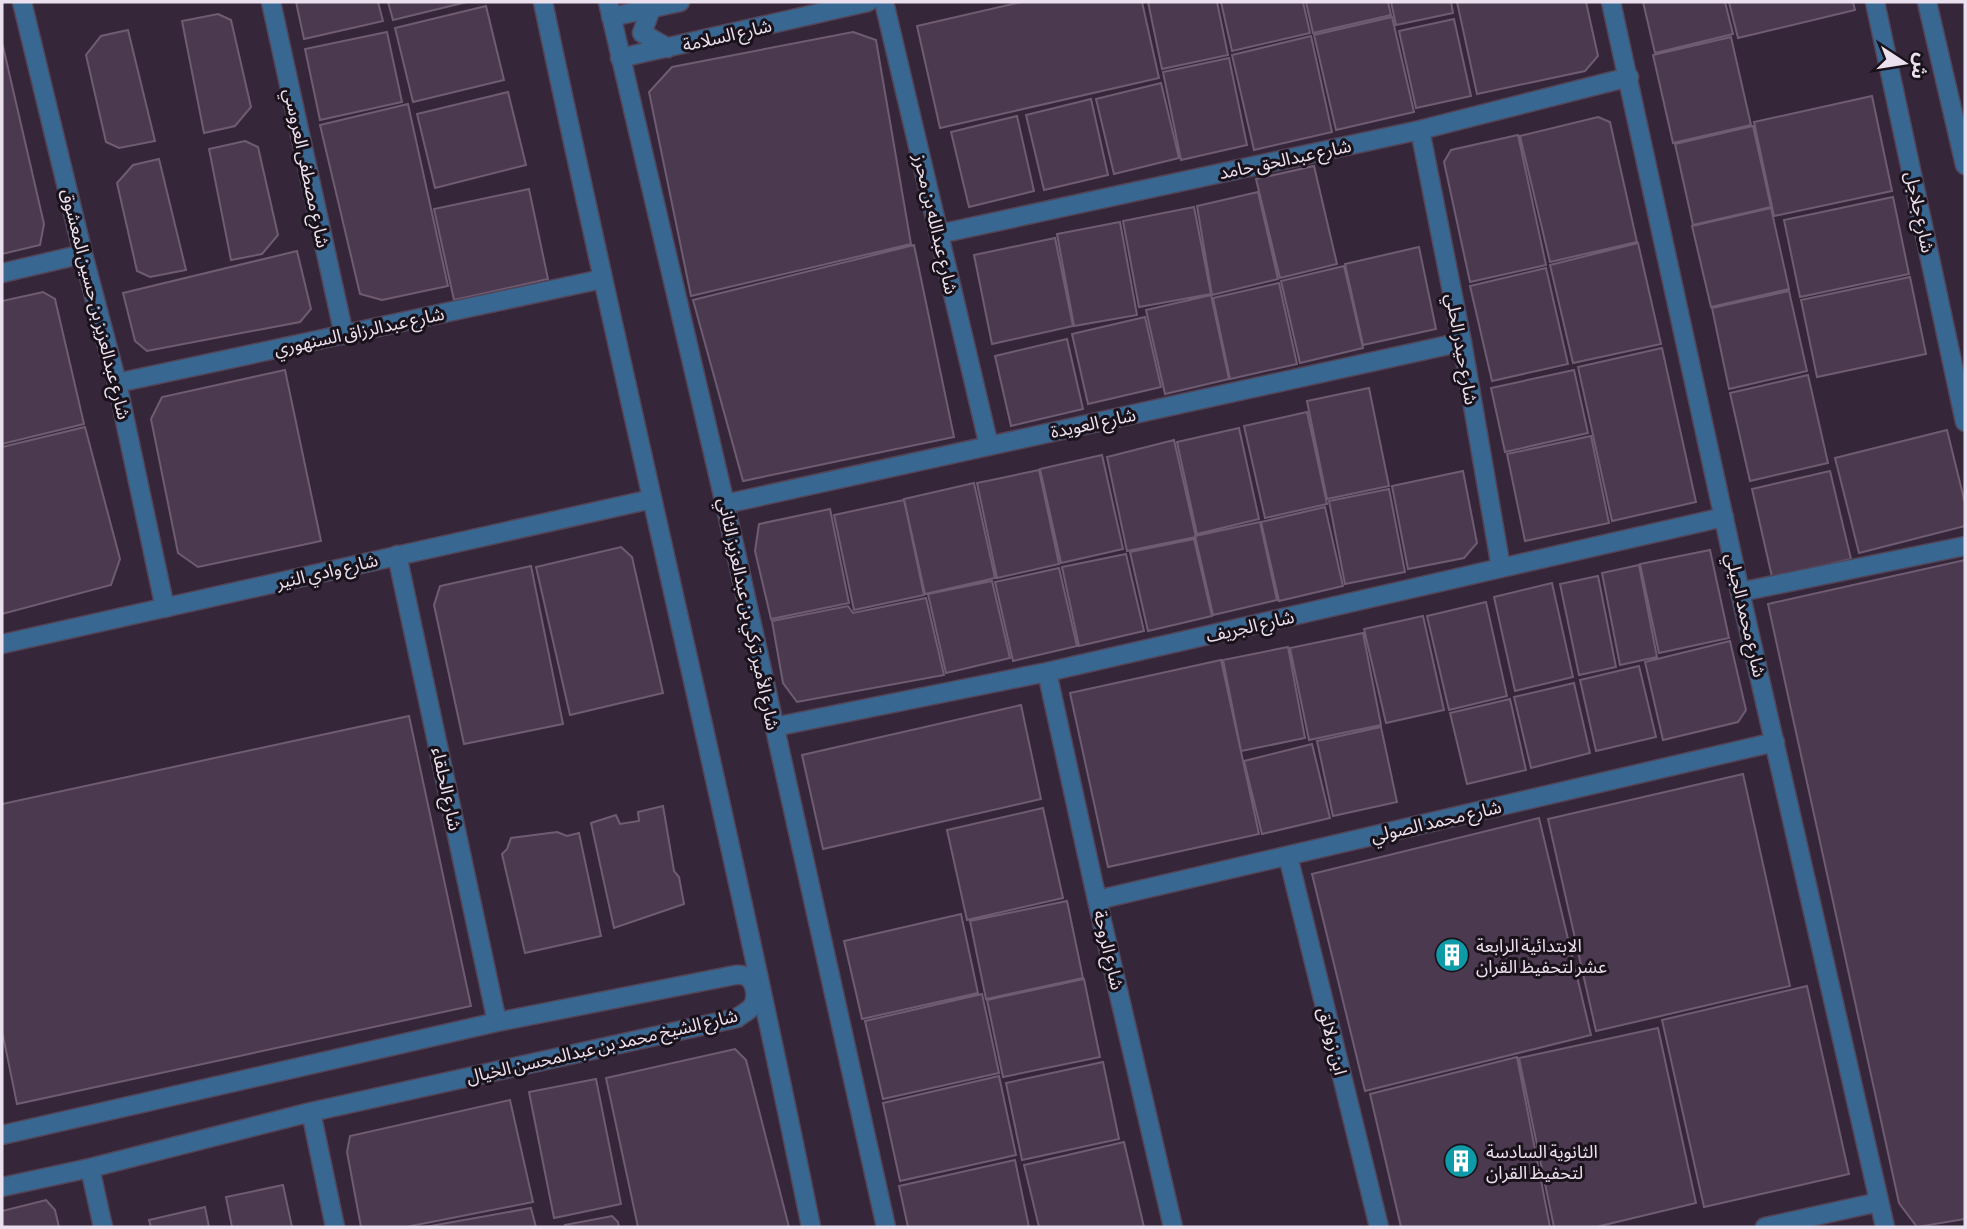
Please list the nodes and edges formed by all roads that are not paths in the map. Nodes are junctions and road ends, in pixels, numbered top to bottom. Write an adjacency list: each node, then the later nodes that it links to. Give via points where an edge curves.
1 (22, 2): 18 (street, شارع عبدالعزيز بن حسين المعشوق)
2 (271, 2): 21 (street, شارع مصطفى العروسي)
3 (543, 2): 20 (street)
4 (680, 2): 11 (street)
5 (868, 2): 12 (street, شارع السلامة)
6 (884, 2): 17 (street, شارع عبدالله بن محرز)
7 (1611, 2): 14 (street, شارع محمد الجيلي)
8 (1875, 2): 24 (street, شارع جلاجل)
9 (1927, 2): 16 (street)
10 (610, 9): 11 (street); 13 (street, شارع الأمير تركي بن عبدالعزيز الثاني)
11 (652, 9): 12 (street, via 642,33)
12 (668, 48): 13 (street, شارع السلامة)
13 (620, 58): 27 (street, شارع الأمير تركي بن عبدالعزيز الثاني)
14 (1629, 77): 15 (street, شارع عبدالحق حامد); 28 (street, شارع محمد الجيلي)
15 (1420, 130): 17 (street, شارع عبدالحق حامد); 22 (street, شارع حيدر الحلي)
16 (1965, 165)
17 (939, 234): 25 (street, شارع عبدالله بن محرز)
18 (83, 254): 19 (street); 23 (street, شارع عبدالعزيز بن حسين المعشوق)
19 (2, 274)
20 (602, 279): 21 (street, شارع عبدالرزاق السنهوري); 26 (street)
21 (344, 335): 23 (street, شارع عبدالرزاق السنهوري)
22 (1462, 342): 25 (street, شارع العويدة); 31 (street, شارع حيدر الحلي)
23 (117, 383): 33 (street, شارع عبدالعزيز بن حسين المعشوق)
24 (1965, 422)
25 (989, 446): 27 (street, شارع العويدة)
26 (652, 499): 30 (street, شارع وادي النير); 48 (street, via 764,993)
27 (725, 505): 36 (street, شارع الأمير تركي بن عبدالعزيز الثاني)
28 (1724, 517): 31 (street, شارع الجريف); 32 (street, شارع محمد الجيلي)
29 (1965, 546): 32 (street)
30 (397, 555): 33 (street, شارع وادي النير); 40 (street, شارع الحلقاء)
31 (1501, 569): 35 (street, شارع الجريف)
32 (1740, 592): 37 (street, شارع محمد الجيلي)
33 (164, 608): 34 (street, شارع وادي النير)
34 (2, 644)
35 (1047, 672): 36 (street, شارع الجريف); 39 (street, شارع الروحة)
36 (774, 727): 49 (street, شارع الأمير تركي بن عبدالعزيز الثاني)
37 (1775, 742): 38 (street, شارع محمد الصولي); 45 (street, شارع محمد الجيلي)
38 (1288, 856): 39 (street, شارع محمد الصولي); 51 (street, ابن زولالق)
39 (1097, 900): 50 (street, شارع الروحة)
40 (497, 1022): 41 (street, شارع الشيخ محمد بن عبدالمحسن الخيال, via 740,974 754,986 751,1007 737,1018); 42 (street, شارع الشيخ محمد بن عبدالمحسن الخيال)
41 (311, 1112): 43 (street, شارع الشيخ محمد بن عبدالمحسن الخيال); 47 (street)
42 (2, 1135)
43 (90, 1168): 44 (street, شارع الشيخ محمد بن عبدالمحسن الخيال); 46 (street)
44 (2, 1187)
45 (1879, 1202): 52 (street); 53 (street, شارع محمد الجيلي)
46 (103, 1227)
47 (335, 1227)
48 (811, 1227)
49 (887, 1227)
50 (1173, 1227)
51 (1379, 1227)
52 (1765, 1227)
53 (1885, 1227)

